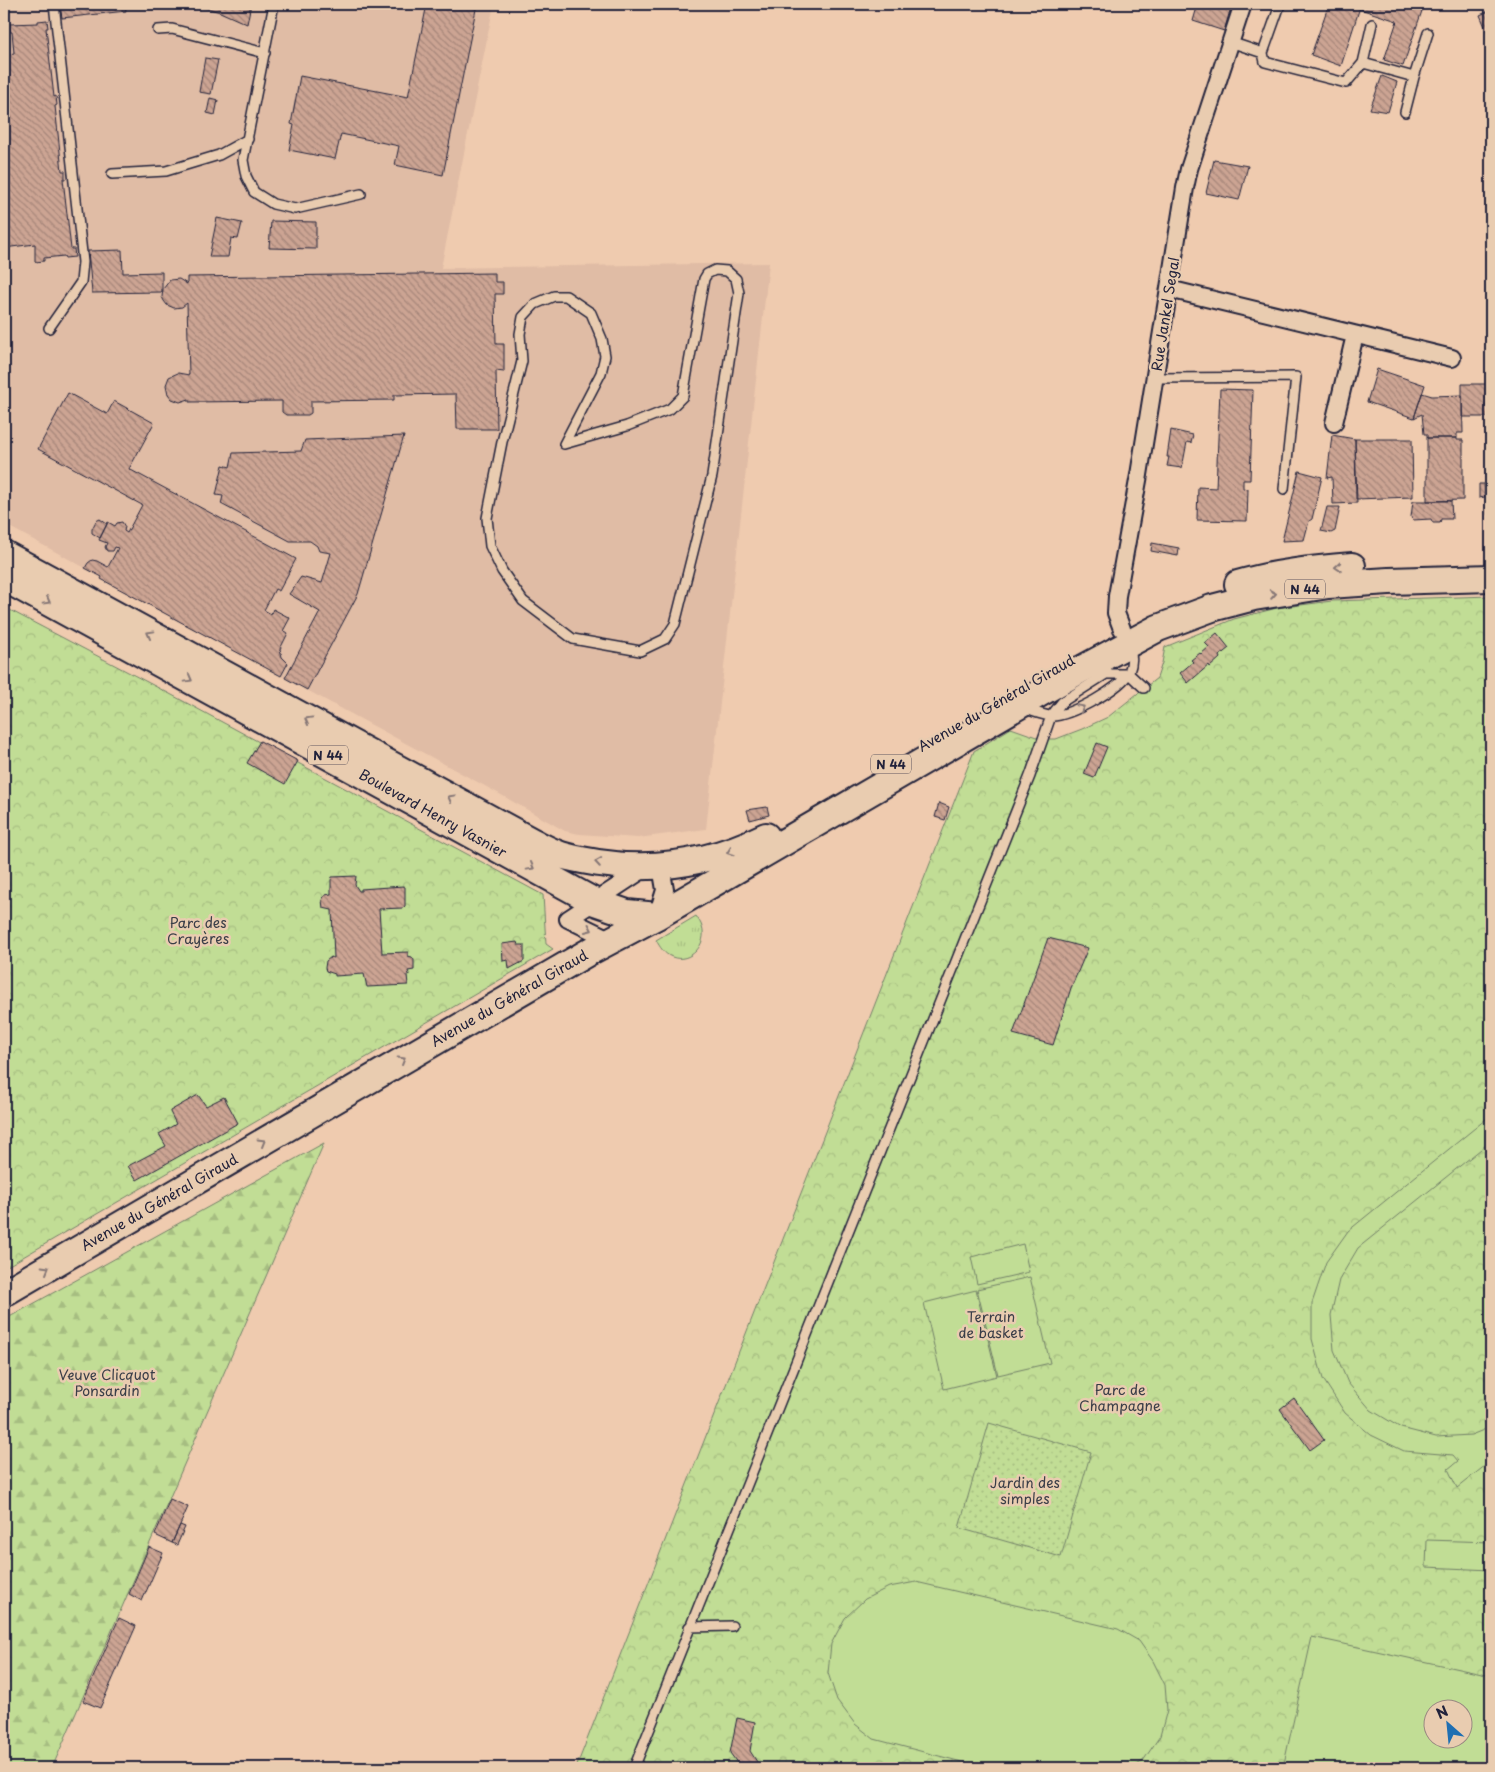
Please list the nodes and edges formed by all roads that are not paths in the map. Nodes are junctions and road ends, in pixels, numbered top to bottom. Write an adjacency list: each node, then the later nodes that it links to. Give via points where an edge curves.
1 (54, 4): 18 (lane, via 83,262 81,282)
2 (274, 4): 9 (lane)
3 (1243, 4): 8 (street, Rue Jankel Segal)
4 (1280, 5): 10 (lane)
5 (1372, 24): 11 (lane)
6 (158, 30): 9 (lane, via 172,29)
7 (1428, 33): 12 (lane)
8 (1230, 42): 10 (lane); 17 (street, Rue Jankel Segal, via 1189,169)
9 (264, 53): 14 (lane)
10 (1263, 53): 11 (lane, via 1265,62 1346,83)
11 (1363, 63): 12 (lane)
12 (1414, 77): 13 (lane)
13 (1405, 112)
14 (248, 138): 15 (lane, via 220,155 166,171); 16 (lane, via 244,160 246,176 254,192 273,204 295,209)
15 (112, 174)
16 (361, 194)
17 (1169, 289): 19 (street); 21 (street, Rue Jankel Segal)
18 (49, 328)
19 (1355, 335): 20 (street); 22 (street)
20 (1452, 358)
21 (1154, 378): 24 (lane, via 1296,376); 29 (street, Rue Jankel Segal, via 1117,596)
22 (1334, 422)
23 (564, 444): 23 (lane, via 602,374 605,356 591,313 566,296 554,296 535,304 523,317 520,334 522,361 487,518 490,546 502,571 523,601 573,639 640,651 665,639 675,624 712,476 739,292 736,279 726,271 715,270 704,279 684,396 661,413)
24 (1284, 489)
25 (4, 554): 34 (main road, Boulevard Henry Vasnier / N 44, one-way to 25, via 617,866 585,860 562,855 533,842)
26 (1491, 561): 29 (main road, Avenue du Général Giraud / N 44, one-way to 29, via 1315,568 1250,581 1152,615)
27 (4, 578): 35 (main road, Boulevard Henry Vasnier / N 44, one-way to 35)
28 (1491, 578): 29 (main road, N 44, one-way to 28, via 1167,624 1254,597 1337,585)
29 (1114, 655): 30 (lane); 30 (lane); 32 (main road, Avenue du Général Giraud / N 44); 33 (lane); 34 (main road, Avenue du Général Giraud / N 44, one-way to 34, via 747,846 677,865)
30 (1129, 674): 31 (lane); 33 (lane, Avenue du Général Giraud, one-way to 30, via 1074,712 1107,693)
31 (1144, 688)
32 (1017, 707): 33 (lane, Avenue du Général Giraud); 36 (main road, Avenue du Général Giraud / N 44)
33 (1051, 716): 40 (lane)
34 (654, 866): 35 (street); 36 (street, via 665,890)
35 (595, 902): 36 (main road, Boulevard Henry Vasnier / N 44, via 628,914); 37 (street, one-way to 37, via 568,920)
36 (657, 916): 37 (main road, Avenue du Général Giraud)
37 (611, 940): 38 (main road, Avenue du Général Giraud, one-way to 37)
38 (4, 1293)
39 (732, 1626): 40 (lane)
40 (689, 1627): 41 (lane)
41 (634, 1768)

